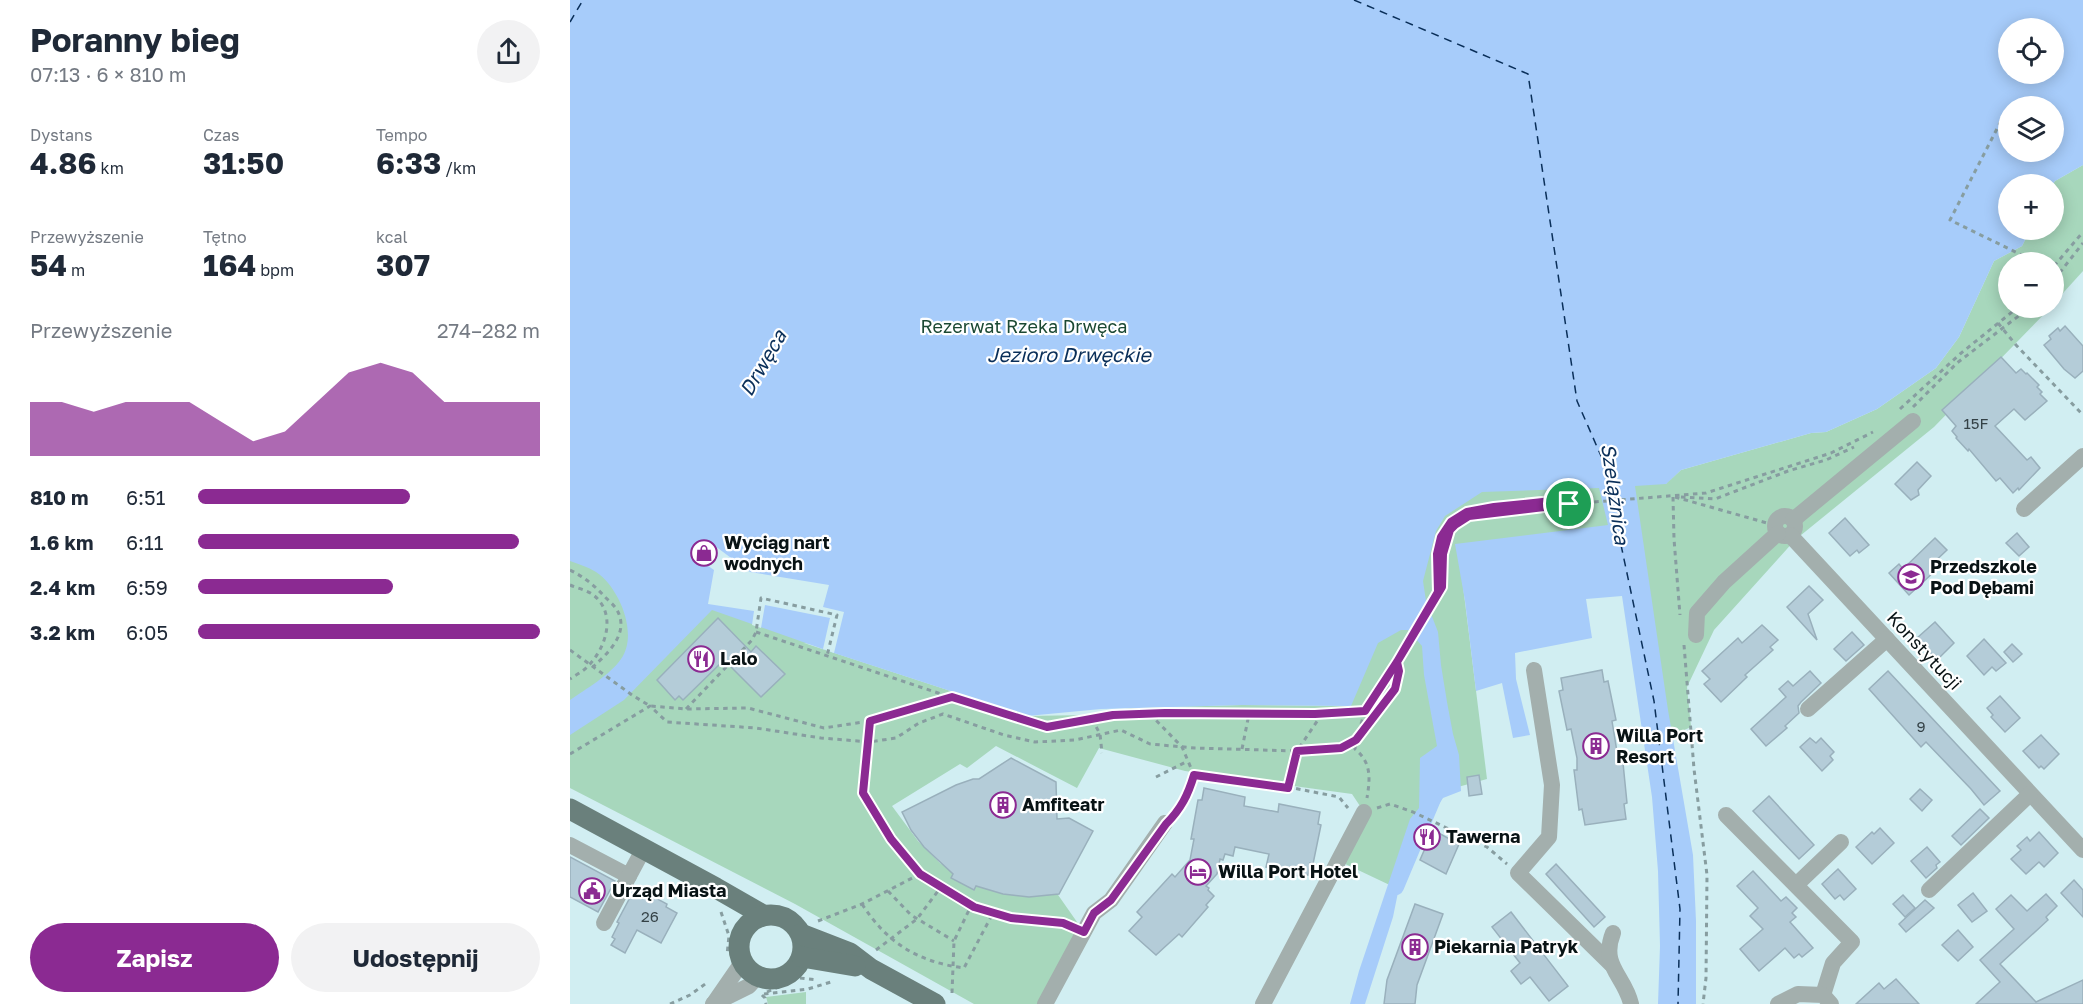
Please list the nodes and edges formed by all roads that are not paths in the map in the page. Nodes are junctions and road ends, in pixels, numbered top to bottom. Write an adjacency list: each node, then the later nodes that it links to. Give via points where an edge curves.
1 (1911, 415): 4 (street)
2 (2083, 456): 3 (street)
3 (2024, 509)
4 (1784, 528): 5 (street, via 1724,582 1697,613); 6 (street, Konstytucji)
5 (1690, 638)
6 (1887, 639): 8 (street); 9 (street, Konstytucji)
7 (1534, 670): 30 (street, via 1552,785 1550,837 1518,873)
8 (1808, 709)
9 (2030, 794): 17 (street, Konstytucji); 20 (street)
10 (570, 809): 16 (main road)
11 (1359, 813): 36 (street)
12 (1726, 815): 19 (street)
13 (1166, 824): 35 (street, via 1111,900 1094,913)
14 (1840, 842): 19 (street)
15 (570, 845): 18 (street)
16 (644, 848): 18 (street); 21 (main road)
17 (2083, 850)
18 (629, 876): 23 (street)
19 (1796, 885): 33 (street, via 1852,942 1833,963)
20 (1929, 890)
21 (717, 897): 22 (main road); 25 (main road)
22 (764, 915): 24 (main road, via 782,916 796,927); 25 (main road)
23 (604, 923)
24 (808, 928): 27 (main road); 29 (main road)
25 (744, 930): 28 (main road)
26 (1613, 933): 30 (street, via 1609,943)
27 (802, 957): 29 (main road); 31 (main road, via 784,976)
28 (734, 959): 31 (main road, via 752,972); 34 (street)
29 (872, 961): 32 (main road)
30 (1611, 964): 37 (street)
31 (759, 985): 34 (street)
32 (944, 998)
33 (1827, 999): 38 (street, via 1798,994)
34 (713, 1004)
35 (1045, 1004)
36 (1263, 1004)
37 (1631, 1004)
38 (1778, 1004)

